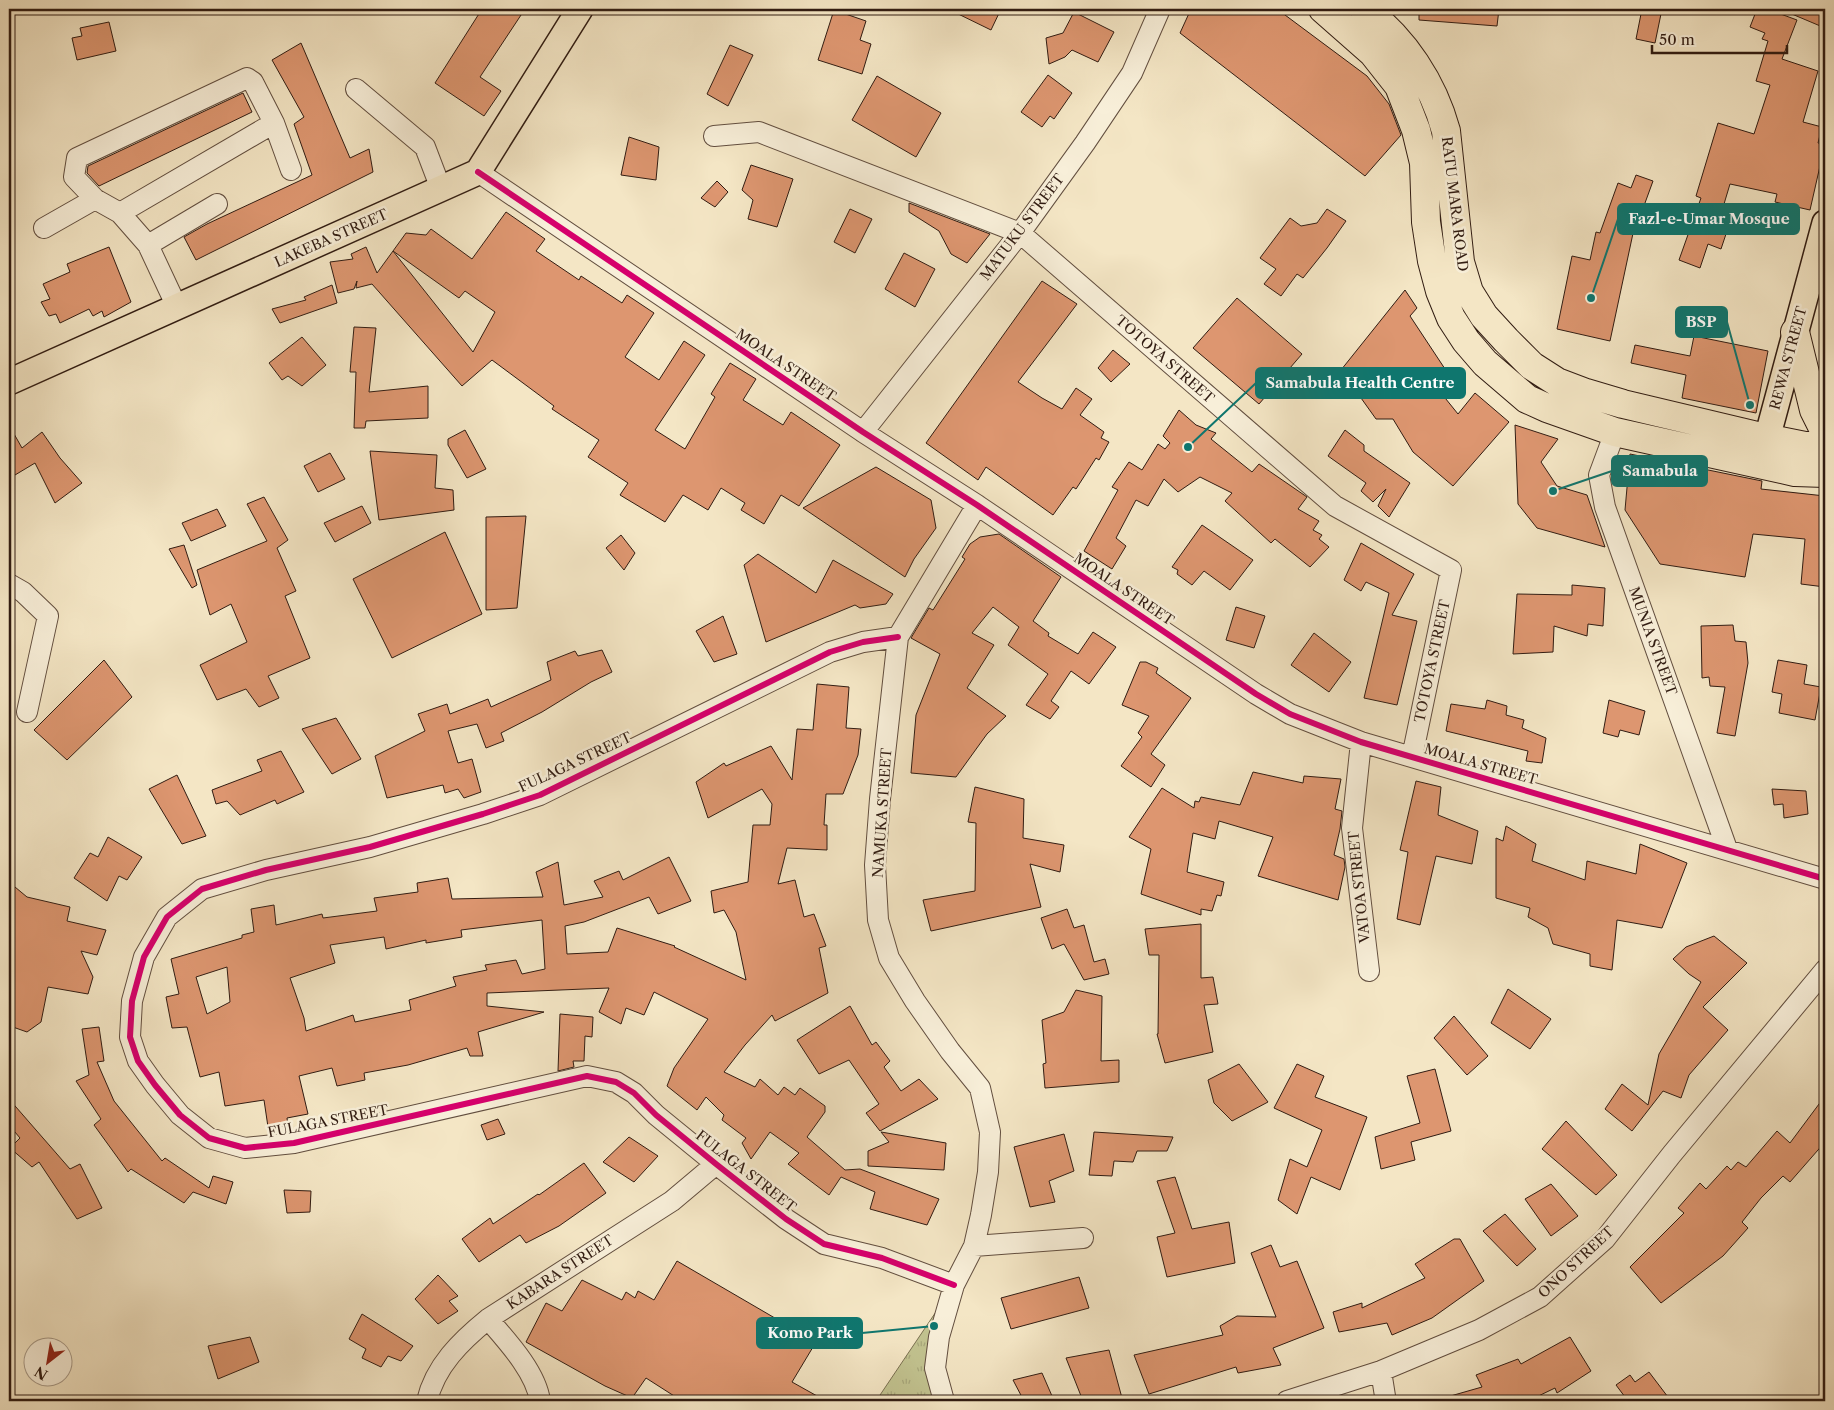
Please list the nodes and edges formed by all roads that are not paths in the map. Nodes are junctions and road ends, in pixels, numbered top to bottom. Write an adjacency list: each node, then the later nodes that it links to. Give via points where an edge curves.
1 (580, 9): 9 (main road)
2 (1160, 9): 16 (street, MATUKU STREET, via 1132,73)
3 (1323, 9): 23 (highway, RATU MARA ROAD, via 1373,53 1399,86 1416,130 1424,163 1426,222 1432,261 1451,318 1466,341 1485,363 1527,398)
4 (1378, 12): 21 (highway, RATU MARA ROAD, via 1419,67 1441,111 1460,262 1469,292 1484,316 1532,366 1557,382)
5 (356, 89): 10 (street, via 425,147)
6 (274, 122): 8 (street); 11 (street, via 253,82 244,78 77,158 74,176); 13 (street)
7 (714, 136): 16 (street, TOTOYA STREET, via 759,132)
8 (292, 170)
9 (478, 172): 10 (main road, LAKEBA STREET); 22 (street, MOALA STREET)
10 (441, 189): 18 (main road, LAKEBA STREET)
11 (95, 199): 13 (street); 15 (street)
12 (217, 204): 17 (street)
13 (120, 213): 17 (street)
14 (1825, 223): 19 (main road, REWA STREET)
15 (44, 228)
16 (1020, 233): 22 (street, MATUKU STREET); 33 (street, TOTOYA STREET, via 1335,506 1450,570)
17 (148, 245): 18 (street)
18 (176, 307): 20 (main road, LAKEBA STREET)
19 (1795, 332): 24 (highway, via 1814,410); 26 (main road, REWA STREET)
20 (9, 382)
21 (1623, 404): 23 (highway); 26 (highway, RATU MARA ROAD)
22 (863, 432): 28 (street, MOALA STREET)
23 (1615, 432): 26 (highway, RATU MARA ROAD); 34 (street, MUNIA STREET, via 1599,475 1605,507)
24 (1825, 432)
25 (1825, 446): 26 (highway, RATU MARA ROAD)
26 (1763, 451): 27 (highway, RATU MARA ROAD, via 1795,472)
27 (1825, 473)
28 (977, 505): 30 (street, NAMUKA STREET); 32 (street, MOALA STREET, via 1256,694 1290,714)
29 (9, 584): 31 (street, via 23,592 48,616)
30 (898, 637): 38 (street, FULAGA STREET, via 863,642 830,652 540,795 370,847 266,870 202,889 168,917 144,957 132,1001 130,1036 138,1061 180,1115 209,1138 245,1148 294,1144 588,1076 616,1082 634,1093); 40 (street, NAMUKA STREET, via 875,865 878,920 889,958 915,1001 980,1088 990,1132 988,1172)
31 (28, 712)
32 (1361, 742): 33 (street, MOALA STREET); 37 (street, VATOA STREET, via 1352,828)
33 (1412, 756): 34 (street, MOALA STREET)
34 (1727, 849): 35 (street, MOALA STREET)
35 (1825, 880)
36 (1825, 970): 43 (street, ONO STREET, via 1605,1239 1540,1297 1479,1330)
37 (1369, 971)
38 (716, 1164): 41 (street, FULAGA STREET, via 786,1219 824,1244 882,1258); 42 (street, KABARA STREET, via 672,1201)
39 (1083, 1238): 40 (street)
40 (974, 1246): 41 (street, NAMUKA STREET)
41 (954, 1285): 46 (street, via 934,1368)
42 (488, 1318): 44 (street, KABARA STREET, via 444,1362); 45 (street, via 525,1365)
43 (1381, 1371): 47 (street, ONO STREET); 48 (street)
44 (427, 1401)
45 (540, 1401)
46 (944, 1401)
47 (1287, 1401)
48 (1383, 1401)

